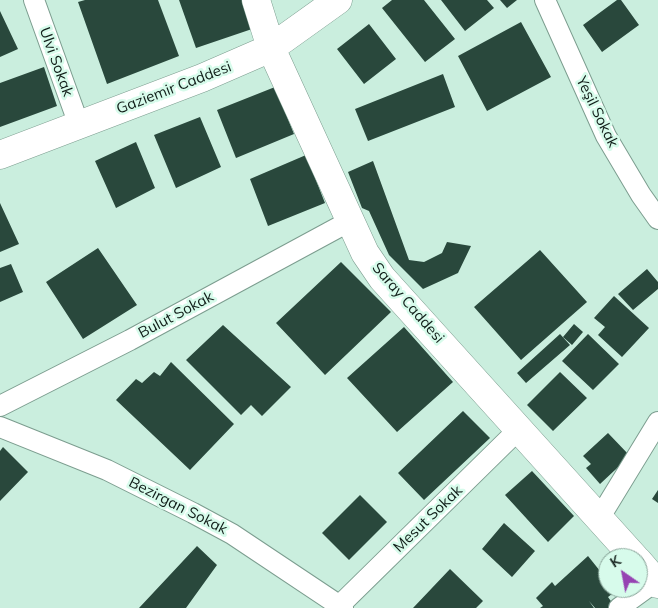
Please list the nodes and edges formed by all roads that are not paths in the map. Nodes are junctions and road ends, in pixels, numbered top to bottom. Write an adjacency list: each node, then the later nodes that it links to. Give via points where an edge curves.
1 (34, 0): 6 (street, Ulvi Sokak)
2 (256, 0): 5 (main road, Saray Caddesi)
3 (338, 0): 5 (main road, Gaziemir Caddesi)
4 (551, 2): 8 (street, Yeşil Sokak, via 606,136 640,195)
5 (271, 48): 6 (main road, Gaziemir Caddesi); 9 (main road, Saray Caddesi)
6 (79, 125): 7 (main road, Gaziemir Caddesi)
7 (0, 155)
8 (658, 219)
9 (350, 221): 10 (street, Bulut Sokak, via 104,354); 13 (main road, Saray Caddesi, via 365,253 382,278)
10 (0, 406)
11 (658, 422): 14 (street)
12 (0, 427): 18 (street, Bezirgan Sokak, via 99,467 185,508 232,534)
13 (519, 430): 14 (main road, Saray Caddesi); 18 (street, Mesut Sokak)
14 (600, 517): 15 (main road, Saray Caddesi)
15 (627, 548)
16 (648, 573): 17 (main road)
17 (657, 583): 19 (street)
18 (340, 607)
19 (619, 608)

